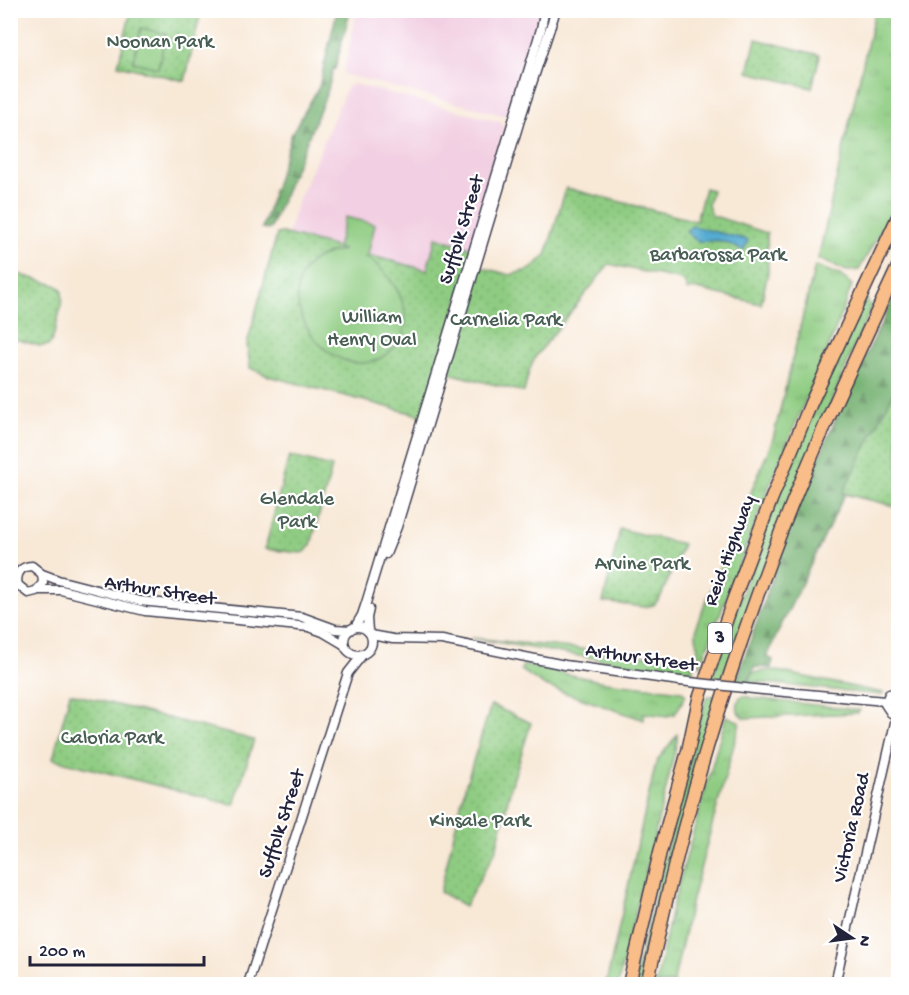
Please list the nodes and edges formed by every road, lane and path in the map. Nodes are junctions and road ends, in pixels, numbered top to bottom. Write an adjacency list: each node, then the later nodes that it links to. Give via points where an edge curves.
1 (543, 12): 2 (street, via 548,16); 10 (street, Suffolk Street, via 510,134 366,603)
2 (557, 13): 11 (street, Suffolk Street, via 370,603)
3 (898, 217): 20 (highway, Reid Highway / 3, via 811,403 771,500 699,699)
4 (898, 267): 21 (highway, Reid Highway / 3, via 810,459 740,646 685,826)
5 (42, 574): 6 (street, via 36,567 28,566); 8 (street, via 43,583); 10 (street, Arthur Street, via 140,601 302,617 336,629)
6 (14, 577): 7 (street)
7 (20, 588): 8 (street, via 27,593); 9 (street)
8 (38, 590): 13 (street, Arthur Street, via 61,590 145,610 309,627)
9 (10, 591)
10 (352, 628): 11 (street, via 360,627); 13 (street, via 345,637)
11 (369, 633): 12 (street, Arthur Street); 14 (street, via 372,642)
12 (393, 639): 14 (street, Arthur Street); 17 (street, Arthur Street, bridge, via 442,640 565,665 680,681)
13 (346, 647): 14 (street, via 353,654); 15 (street, Suffolk Street)
14 (366, 651): 15 (street, Suffolk Street)
15 (348, 673): 19 (street, Suffolk Street)
16 (898, 692): 17 (street, via 889,694)
17 (885, 701): 18 (street, via 888,710)
18 (898, 714): 22 (street, Victoria Road)
19 (248, 984)
20 (629, 984)
21 (647, 984)
22 (835, 984)

